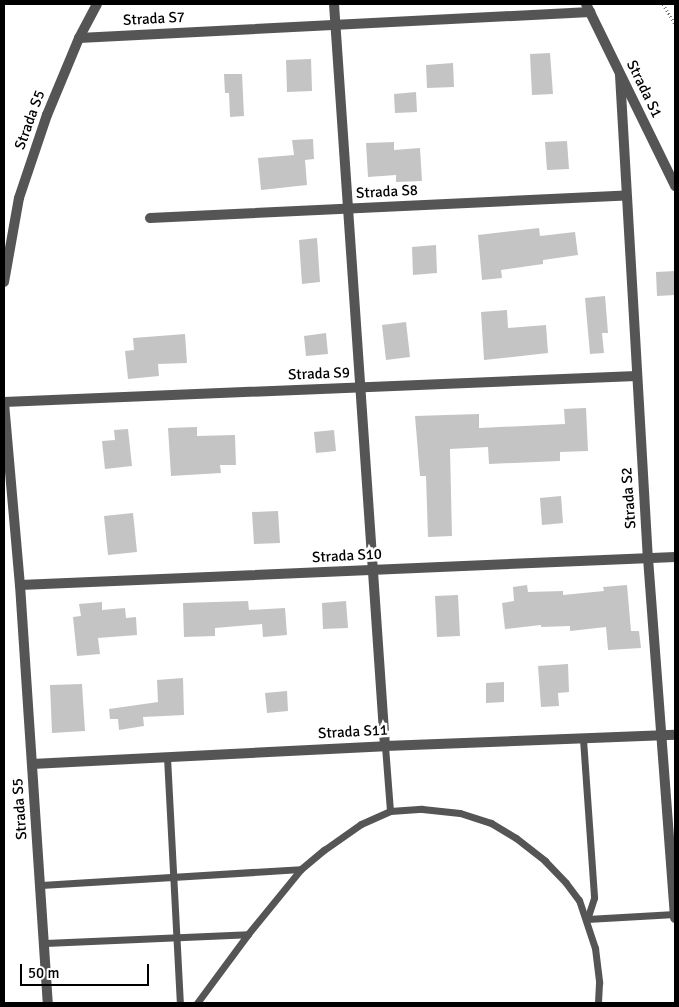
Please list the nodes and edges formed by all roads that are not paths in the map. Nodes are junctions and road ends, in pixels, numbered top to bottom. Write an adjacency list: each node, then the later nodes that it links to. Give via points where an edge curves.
1 (97, 4): 5 (street, Strada S5)
2 (334, 4): 4 (street)
3 (588, 8): 4 (street, Strada S7); 6 (street, Strada S1)
4 (335, 25): 5 (street, Strada S7); 9 (street)
5 (79, 38): 11 (street, Strada S5, via 47,115 19,198)
6 (620, 75): 7 (street, Strada S1); 8 (street, Strada S2)
7 (675, 186)
8 (625, 196): 9 (street, Strada S8); 12 (street, Strada S2)
9 (348, 209): 10 (street, Strada S8); 13 (street)
10 (150, 218)
11 (4, 282)
12 (636, 376): 13 (street, Strada S9); 16 (street, Strada S2)
13 (360, 388): 14 (street, Strada S9); 17 (street)
14 (4, 403): 18 (street, Strada S5)
15 (675, 557): 16 (street, Strada S10)
16 (648, 558): 17 (street, Strada S10); 19 (street, Strada S2)
17 (373, 570): 18 (street, Strada S10); 22 (street)
18 (20, 585): 24 (street, Strada S5)
19 (662, 736): 20 (street, Strada S11); 21 (street, Strada S11); 29 (street, Strada S2)
20 (675, 736)
21 (583, 739): 22 (street, Strada S11); 31 (lane, via 594,898)
22 (385, 746): 23 (street, Strada S11); 25 (lane)
23 (167, 757): 24 (street, Strada S11); 27 (lane)
24 (32, 764): 28 (street, Strada S5)
25 (390, 811): 26 (lane, via 361,824); 31 (lane, via 460,812 491,823 545,861 579,900)
26 (301, 869): 27 (lane); 32 (lane)
27 (174, 875): 28 (lane); 33 (lane)
28 (41, 885): 34 (street, Strada S5)
29 (675, 914): 30 (street, Strada S2); 31 (lane)
30 (675, 918)
31 (587, 919): 38 (lane, via 595,948)
32 (248, 934): 33 (lane); 37 (lane)
33 (177, 937): 34 (lane); 36 (lane)
34 (44, 943): 35 (street, Strada S5)
35 (48, 1003)
36 (180, 1003)
37 (197, 1003)
38 (598, 1003)

